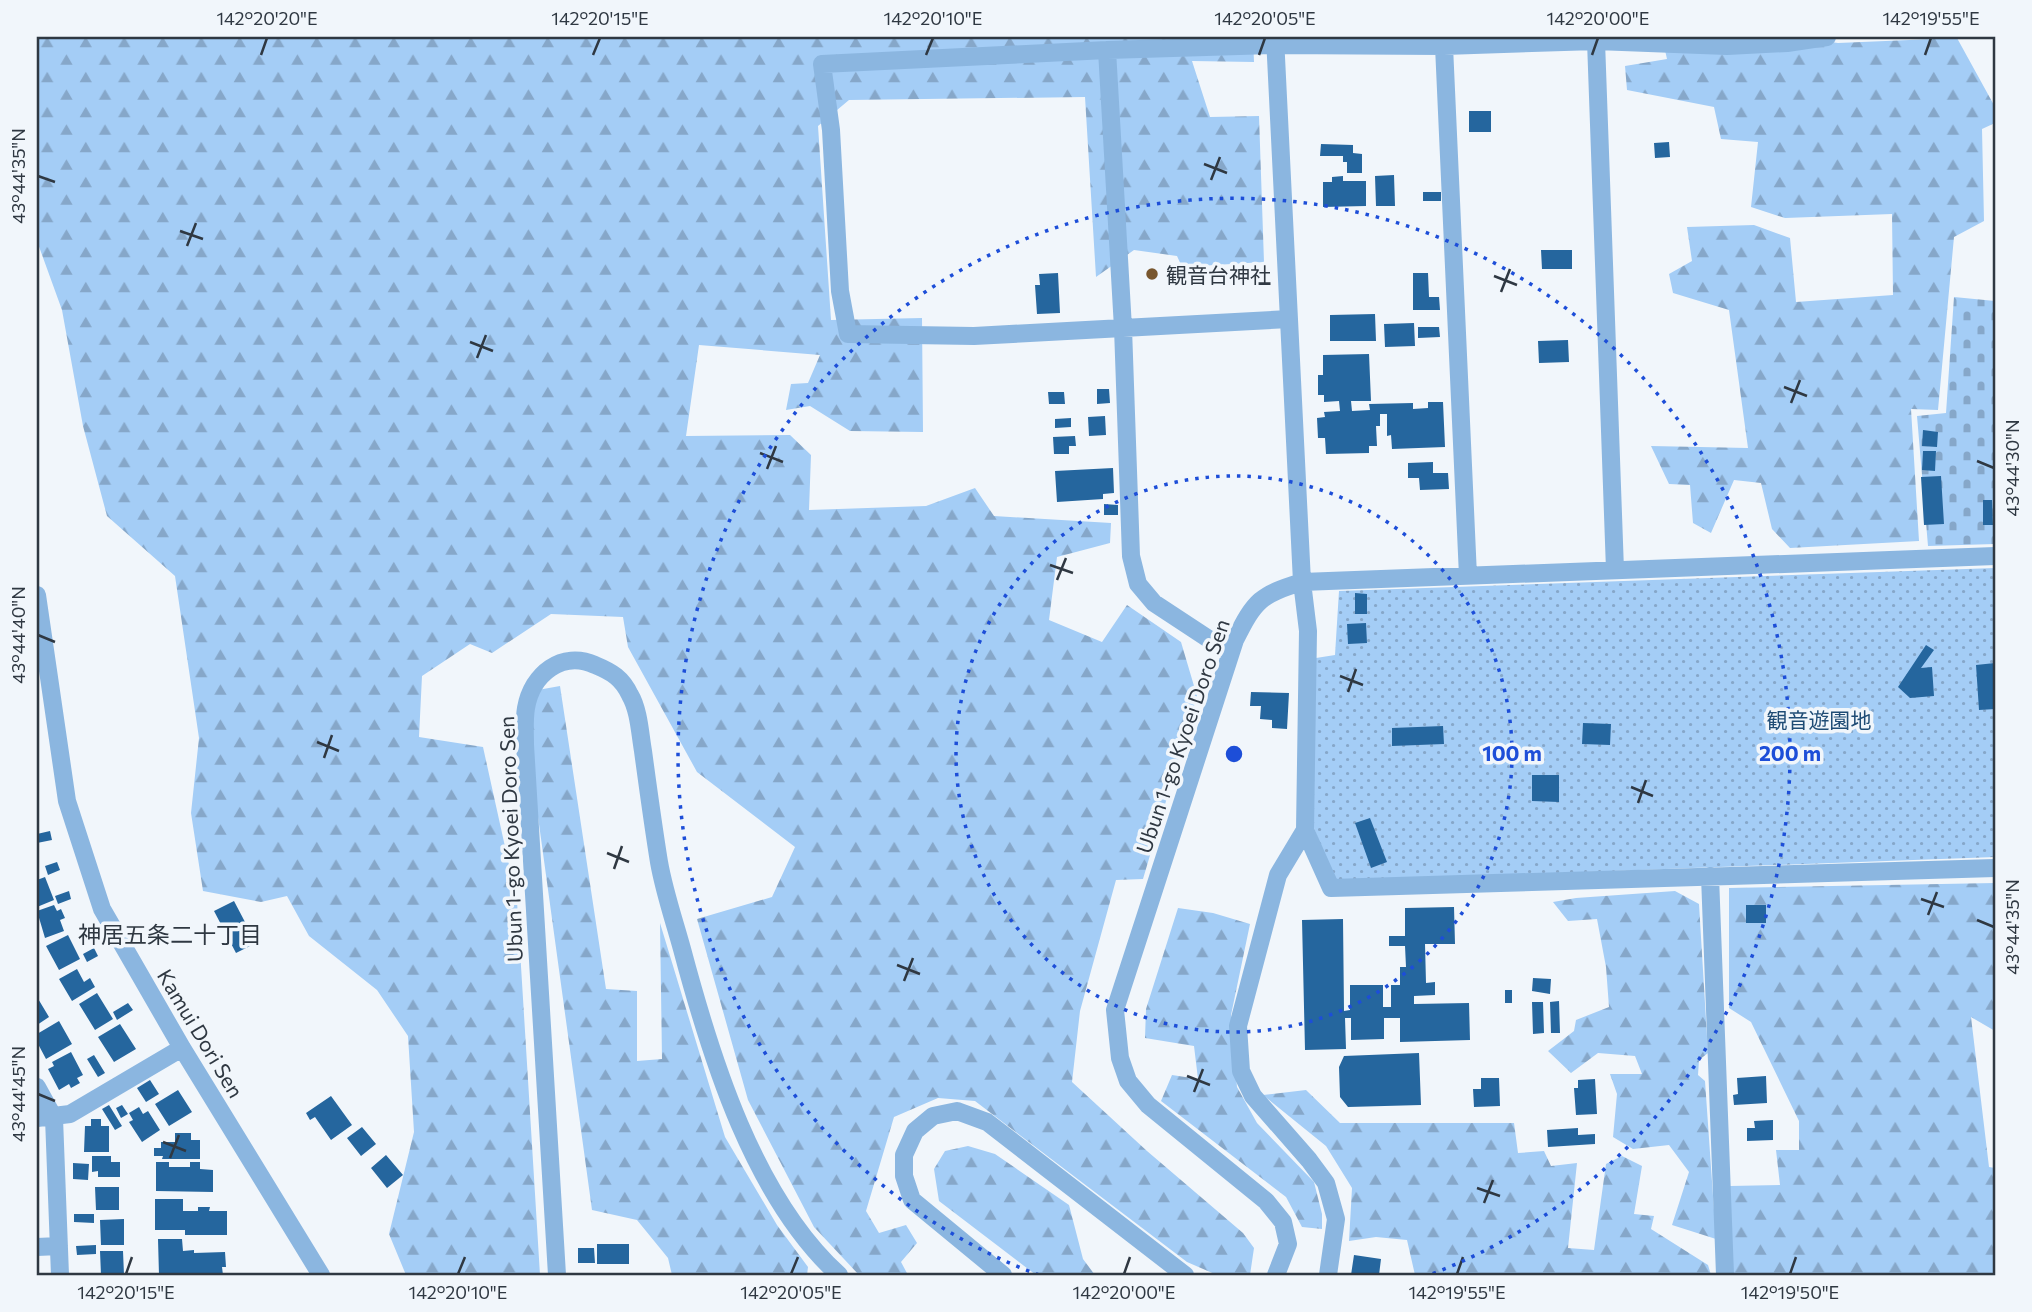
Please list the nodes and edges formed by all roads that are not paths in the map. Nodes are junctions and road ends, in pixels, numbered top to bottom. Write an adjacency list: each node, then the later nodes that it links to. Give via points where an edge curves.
1 (1827, 37): 3 (street, via 1727,46)
2 (1275, 41): 4 (street); 5 (street); 6 (street)
3 (1596, 41): 4 (street); 9 (street)
4 (1444, 46): 10 (street)
5 (1107, 50): 7 (street); 7 (street, via 822,64 831,130 840,291 848,334 974,337)
6 (1289, 319): 7 (street); 11 (street)
7 (1123, 328): 14 (street, via 1131,556 1138,583 1154,603)
8 (1995, 556): 9 (street, Ubun 1-go Kyoei Doro Sen)
9 (1615, 570): 10 (street, Ubun 1-go Kyoei Doro Sen)
10 (1468, 576): 11 (street, Ubun 1-go Kyoei Doro Sen)
11 (1302, 582): 14 (street, Ubun 1-go Kyoei Doro Sen, via 1273,591 1250,609); 15 (street, via 1308,631)
12 (37, 594): 13 (street, Kamui Dori Sen)
13 (38, 616): 18 (street, Kamui Dori Sen, via 68,801 83,855 102,909)
14 (1230, 653): 23 (street, Ubun 1-go Kyoei Doro Sen, via 1115,1010 1120,1058 1128,1081 1148,1105 1266,1201 1283,1222 1288,1244)
15 (1305, 830): 17 (street, via 1331,888); 30 (street, via 1278,875 1238,1026 1241,1071 1253,1096 1326,1183 1336,1219)
16 (1995, 868): 17 (street)
17 (1710, 877): 31 (street)
18 (182, 1048): 20 (street, via 70,1114); 25 (street, Kamui Dori Sen)
19 (37, 1087): 20 (street)
20 (46, 1118): 21 (street)
21 (59, 1246): 22 (street); 24 (street)
22 (37, 1247)
23 (1279, 1274)
24 (60, 1275)
25 (321, 1275)
26 (556, 1275): 27 (street, Ubun 1-go Kyoei Doro Sen, via 525,745 526,706 536,685 549,667 569,660 589,662 616,674 631,696 659,864 699,1013 731,1102 770,1188 806,1240)
27 (839, 1275)
28 (1003, 1275): 29 (street, via 912,1200 904,1176 904,1155 915,1131 933,1116 957,1111 986,1122)
29 (1185, 1275)
30 (1328, 1275)
31 (1725, 1275)

